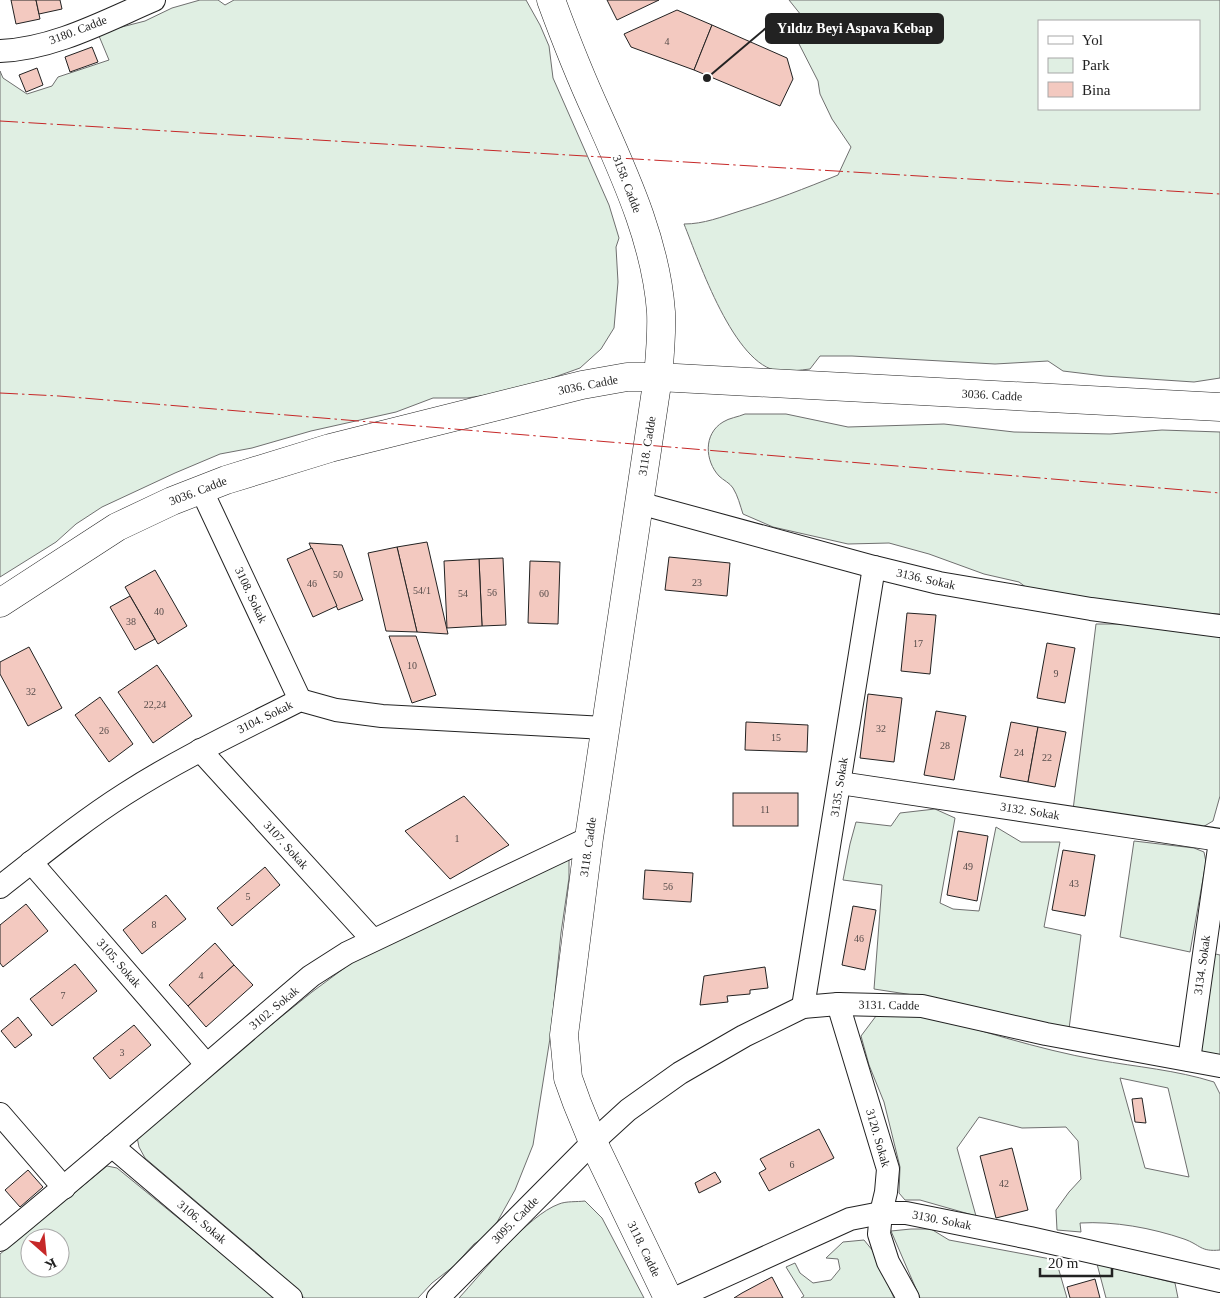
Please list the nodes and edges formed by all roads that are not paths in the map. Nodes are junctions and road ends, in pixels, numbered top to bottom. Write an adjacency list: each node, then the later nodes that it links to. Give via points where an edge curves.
1 (154, 0): 3 (street, 3180. Cadde, via 53,41)
2 (551, 0): 4 (street, 3158. Cadde, via 630,189 649,249 661,310)
3 (0, 51)
4 (658, 377): 5 (street, 3036. Cadde); 6 (street, 3036. Cadde, via 627,377 582,385 330,448); 7 (street, 3118. Cadde)
5 (1220, 407)
6 (201, 489): 9 (street, 3036. Cadde, via 117,527); 11 (street, 3108. Sokak)
7 (639, 503): 8 (street, 3136. Sokak); 12 (street, 3118. Cadde)
8 (874, 568): 10 (street, 3136. Sokak, via 1009,596); 14 (street, 3135. Sokak)
9 (0, 603)
10 (1220, 626)
11 (300, 700): 12 (street, 3104. Sokak, via 336,710 382,716); 13 (street, 3104. Sokak)
12 (604, 728): 15 (street, 3118. Cadde)
13 (200, 750): 17 (street, 3104. Sokak, via 124,794); 19 (street, 3107. Sokak)
14 (840, 782): 16 (street, 3132. Sokak); 21 (street, 3135. Sokak)
15 (589, 838): 19 (street, 3102. Sokak); 26 (street, 3118. Cadde, via 564,1035 568,1078)
16 (1220, 840): 22 (street, 3134. Sokak)
17 (31, 862): 18 (street, 3104. Sokak); 23 (street, 3105. Sokak)
18 (0, 887)
19 (373, 940): 23 (street, 3102. Sokak, via 311,976)
20 (838, 1004): 21 (street, 3131. Cadde); 22 (street, 3131. Cadde, via 922,1006 1046,1034); 29 (street, 3120. Sokak, via 888,1169)
21 (803, 1007): 26 (street, 3131. Cadde, via 680,1073 628,1110)
22 (1189, 1060): 24 (street, 3131. Cadde)
23 (206, 1064): 27 (street, 3102. Sokak)
24 (1220, 1066)
25 (0, 1114): 28 (street)
26 (593, 1142): 33 (street, 3095. Cadde); 34 (street, 3118. Cadde)
27 (112, 1146): 28 (street, 3102. Sokak); 32 (street, 3106. Sokak)
28 (64, 1188): 30 (street, 3102. Sokak)
29 (881, 1213): 31 (street, 3130. Sokak, via 906,1213); 35 (street, 3130. Sokak, via 850,1219); 36 (street, 3120. Sokak, via 879,1234 888,1262)
30 (0, 1240)
31 (1220, 1281)
32 (291, 1298)
33 (438, 1298)
34 (668, 1298)
35 (676, 1298)
36 (908, 1298)

